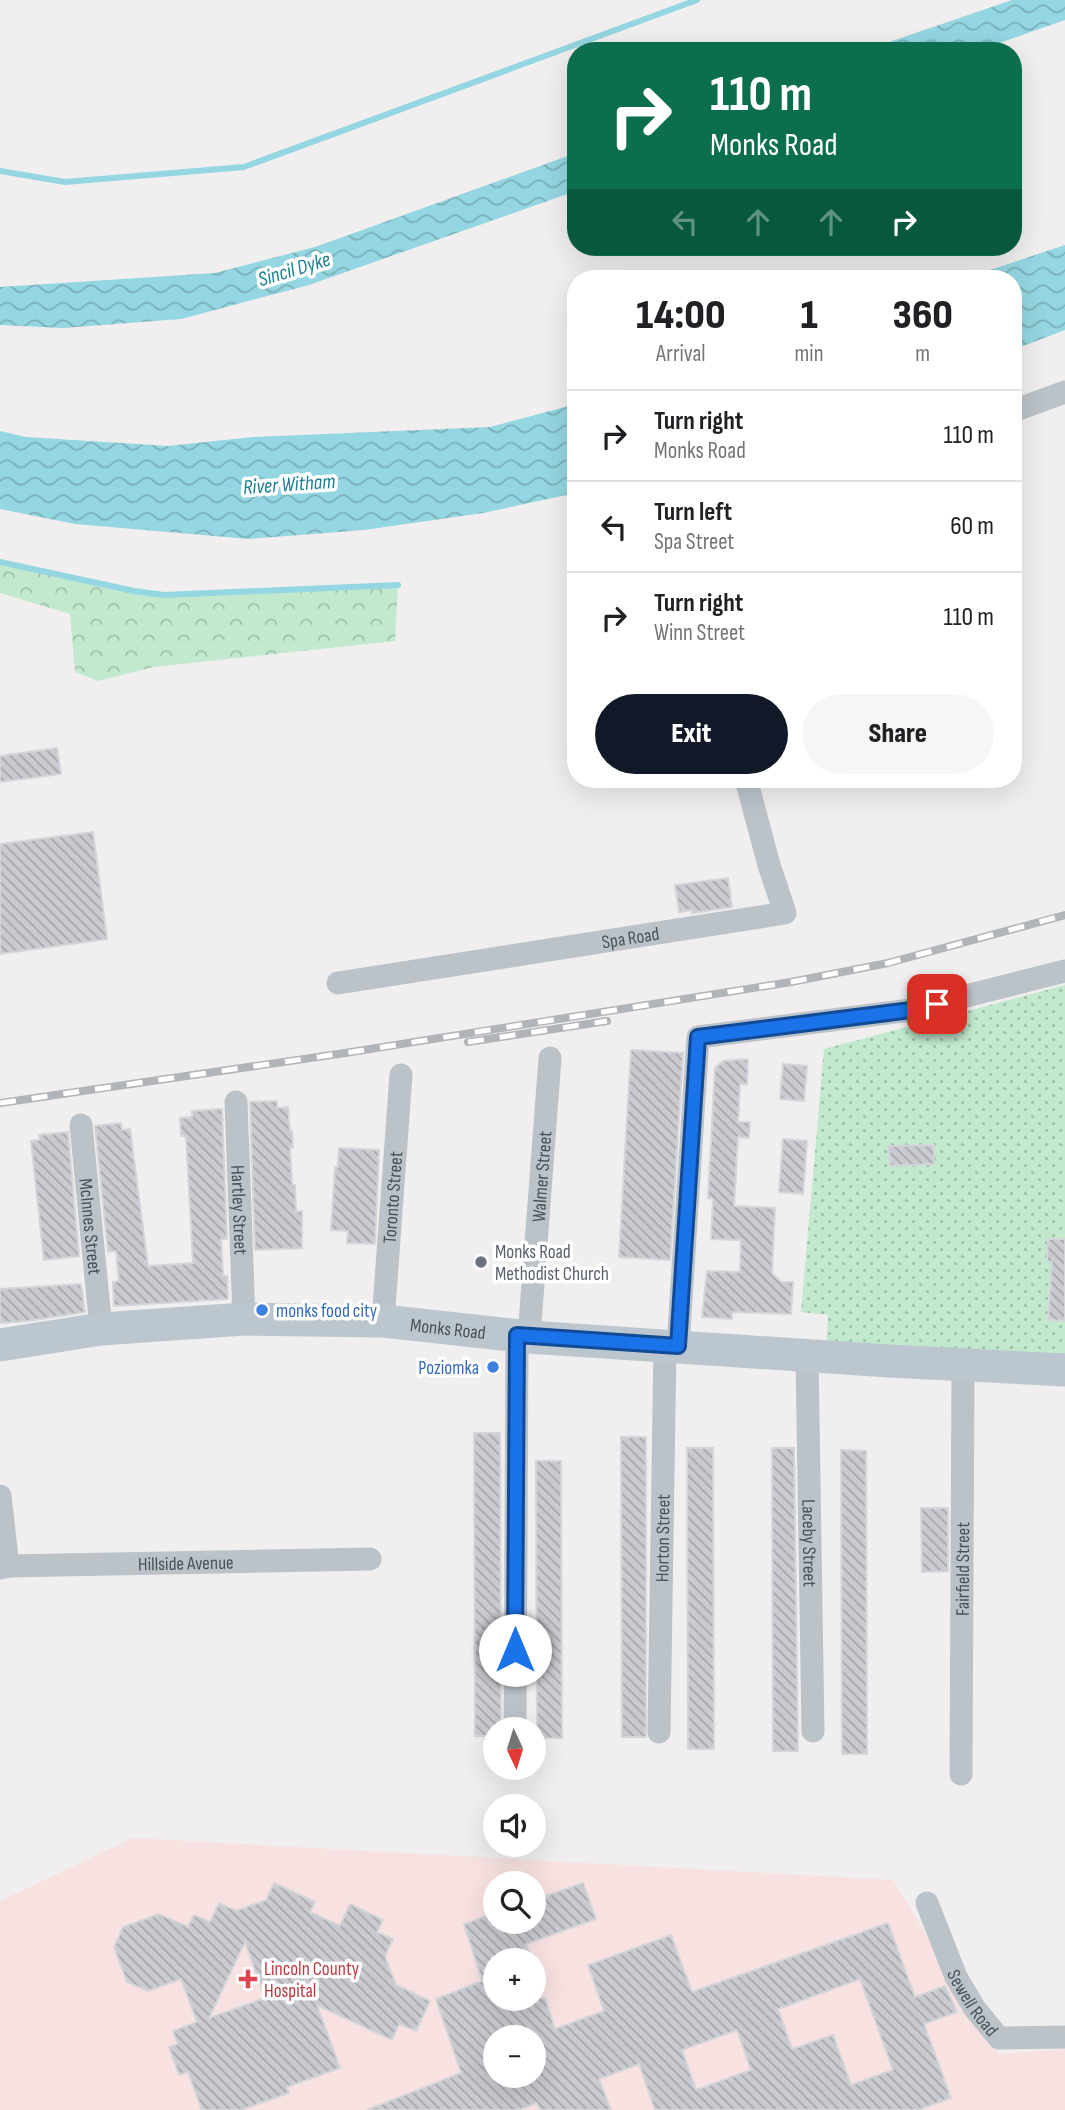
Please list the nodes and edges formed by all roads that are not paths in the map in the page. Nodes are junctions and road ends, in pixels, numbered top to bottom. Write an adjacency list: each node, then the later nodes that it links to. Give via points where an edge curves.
1 (1065, 392): 2 (street)
2 (1022, 408)
3 (749, 788): 5 (street, Spa Road, via 785,913)
4 (1065, 971): 15 (street, Horton Street, via 911,1010 698,1037)
5 (338, 983)
6 (550, 1058): 13 (street, Walmer Street)
7 (401, 1075): 11 (street, Toronto Street)
8 (236, 1102): 10 (street, Hartley Street)
9 (81, 1125): 12 (street, McInnes Street)
10 (244, 1319): 11 (main road, Monks Road); 12 (main road, Monks Road)
11 (383, 1321): 13 (main road, Monks Road)
12 (101, 1329): 14 (main road, Monks Road)
13 (523, 1336): 15 (main road, Monks Road); 22 (street, Walmer Street)
14 (0, 1345)
15 (672, 1346): 16 (main road, Monks Road); 24 (street, Horton Street)
16 (807, 1356): 17 (main road, Monks Road); 23 (street, Laceby Street)
17 (963, 1366): 18 (main road, Monks Road); 25 (street, Fairfield Street)
18 (1065, 1370)
19 (0, 1496): 21 (street)
20 (370, 1559): 21 (street, Hillside Avenue)
21 (4, 1567)
22 (515, 1717)
23 (813, 1731)
24 (659, 1732)
25 (961, 1774)
26 (928, 1903): 27 (street, Sewell Road, via 956,1976 999,2038)
27 (1065, 2037)

